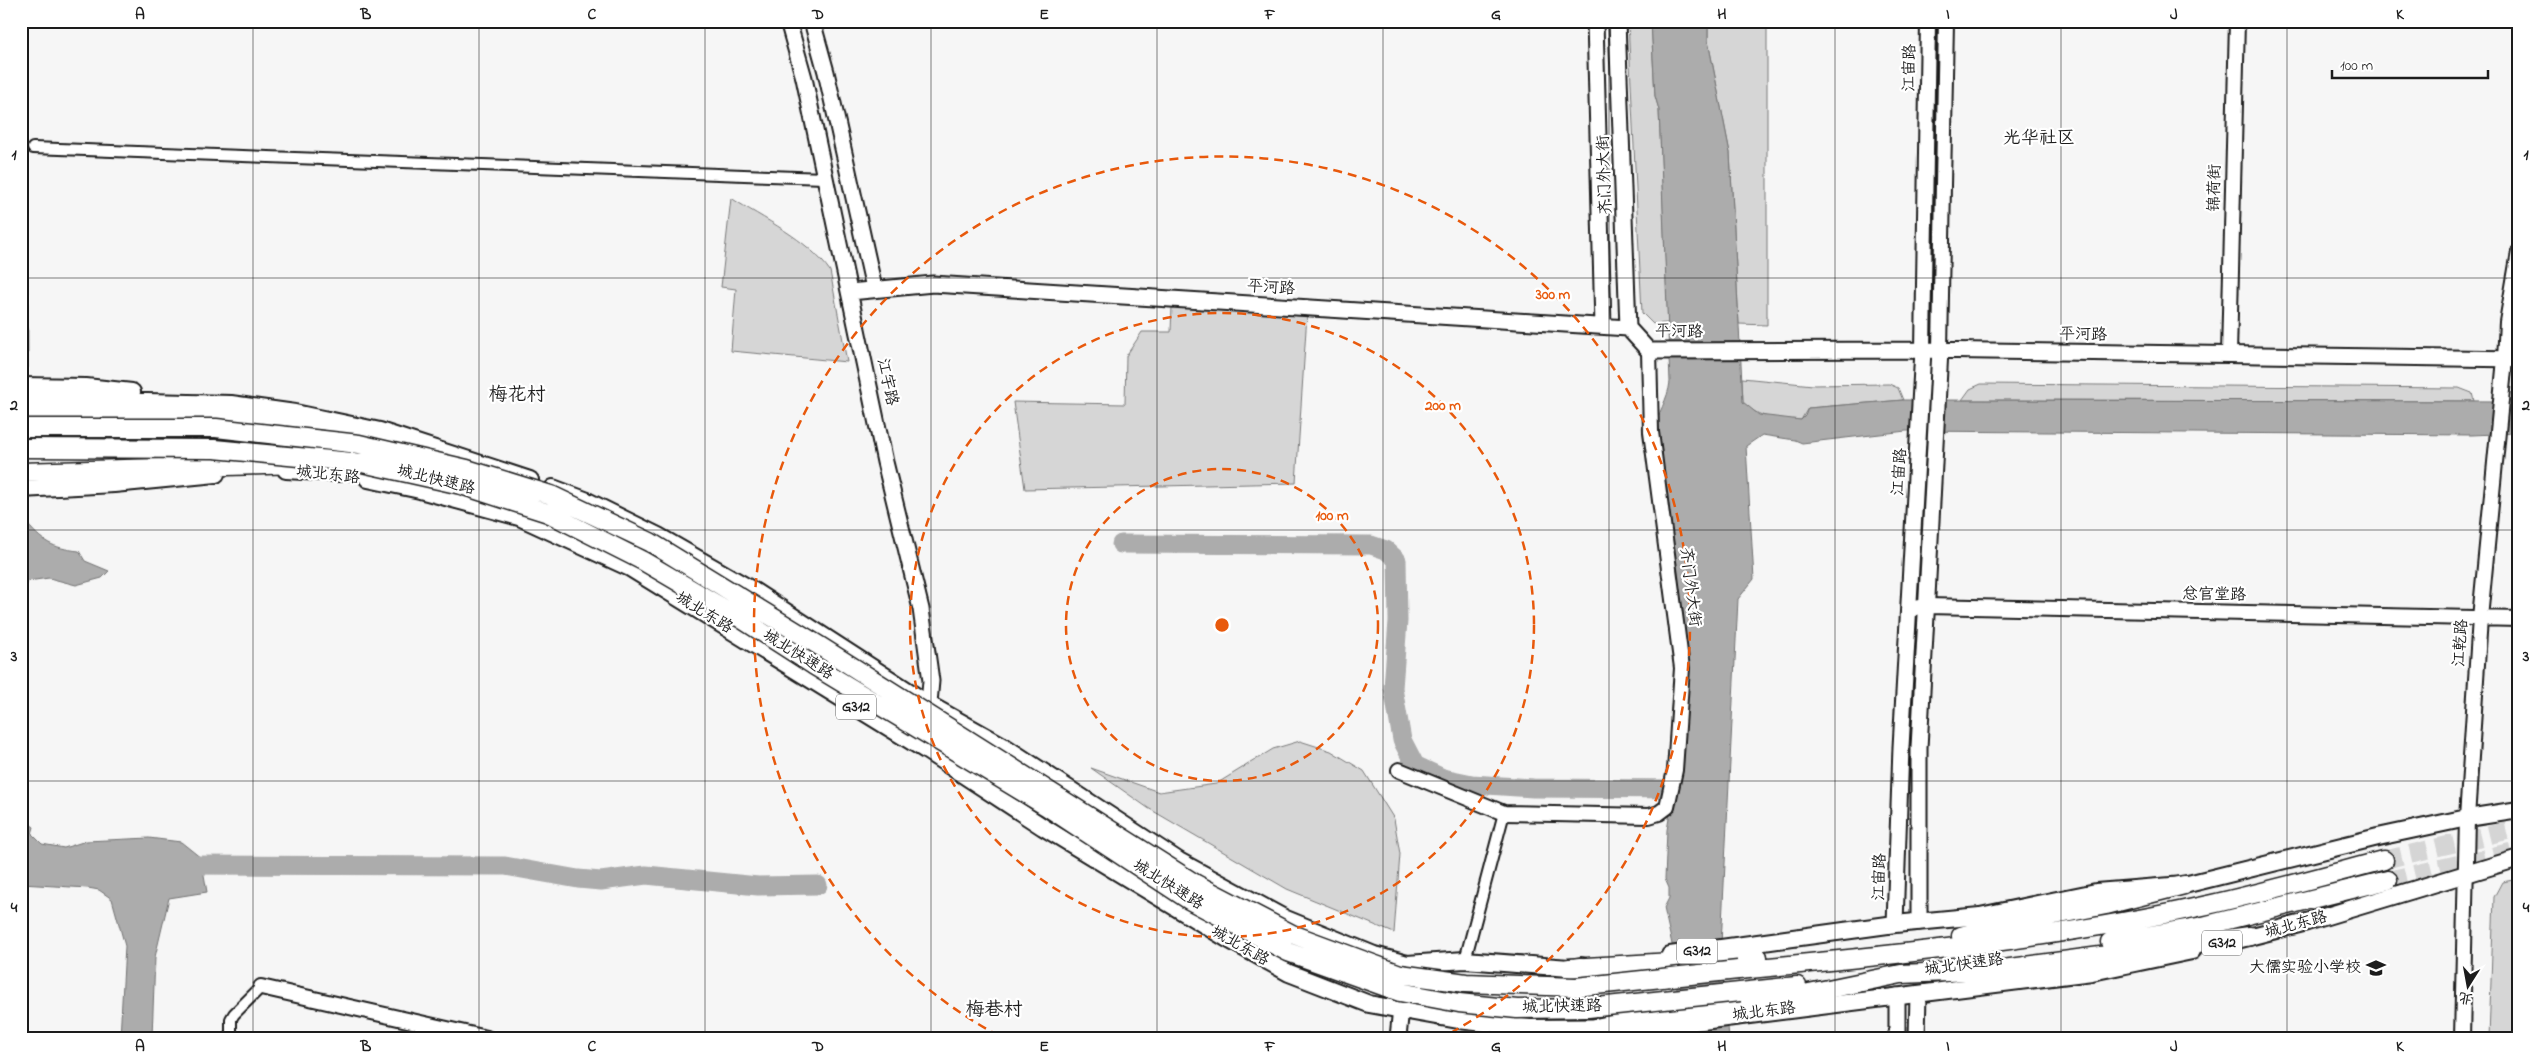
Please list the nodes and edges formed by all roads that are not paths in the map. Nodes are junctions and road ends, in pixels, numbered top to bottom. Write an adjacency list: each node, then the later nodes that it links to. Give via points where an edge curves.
1 (788, 21): 9 (main road, 江宇路, via 804,78)
2 (812, 21): 11 (main road)
3 (1595, 21): 13 (main road, 齐门外大街)
4 (1617, 21): 14 (main road, 齐门外大街)
5 (1928, 21): 15 (street, 江宙路)
6 (1946, 21): 16 (street)
7 (2237, 21): 18 (street, 锦荷街)
8 (32, 148): 9 (street)
9 (824, 178): 12 (main road, 江宇路)
10 (2519, 252): 19 (street, 江乾路, via 2507,322)
11 (874, 288): 12 (main road, 平河路); 13 (main road, 平河路, via 932,284)
12 (850, 292): 32 (main road, 江宇路, via 885,462 921,609 931,681)
13 (1603, 326): 14 (main road, 平河路)
14 (1628, 328): 17 (main road, 平河路)
15 (1923, 350): 16 (main road, 平河路); 17 (main road, 平河路); 29 (main road, 江宙路)
16 (1940, 350): 18 (main road, 平河路); 28 (main road)
17 (1649, 351): 36 (street, 齐门外大街, via 1651,432 1682,668 1675,770 1666,807 1649,816)
18 (2228, 355): 19 (main road, 平河路)
19 (2512, 359): 30 (street, 江乾路, via 2502,392)
20 (21, 386): 22 (main road, via 86,387)
21 (21, 399): 22 (main road, G312)
22 (231, 404): 32 (main road, G312, via 295,413 380,432 524,477 585,500 658,536 752,590)
23 (21, 409): 26 (highway, bridge, via 223,414 359,434)
24 (21, 428): 26 (highway, 城北快速路, bridge, via 216,428 359,444)
25 (21, 448): 26 (highway, 城北快速路, bridge, via 214,449 362,463)
26 (464, 477): 27 (highway, bridge, via 291,463); 46 (highway, 城北快速路, bridge, via 551,495 650,542 1196,884 1292,934 1400,974 1466,983 1576,987); 50 (highway, 城北快速路, bridge, via 548,513 643,561 1046,806 1189,900 1288,952 1400,992 1517,1009 1588,1008)
27 (23, 480): 33 (main road, 城北东路 / G312, via 258,469 336,472 420,490 519,517 630,568)
28 (1927, 606): 29 (street, 总官堂路); 30 (street, 总官堂路); 43 (main road, via 1919,748)
29 (1909, 609): 44 (main road, 江宙路)
30 (2480, 618): 31 (street, 总官堂路); 37 (street, 江乾路)
31 (2519, 619)
32 (928, 704): 33 (main road, 江宇路); 48 (main road, G312, via 1004,747 1179,861 1286,920 1374,955)
33 (927, 751): 54 (main road, 城北东路 / G312, via 1043,828 1288,974 1369,1004)
34 (1399, 770): 36 (street)
35 (2519, 810): 37 (main road, G312)
36 (1504, 813): 47 (street)
37 (2467, 818): 40 (street, 江乾路); 42 (main road, G312)
38 (2519, 858): 40 (main road, 城北东路 / G312)
39 (2384, 860): 46 (highway, 城北快速路, via 2211,904 2071,930)
40 (2467, 876): 45 (main road, 城北东路 / G312); 61 (street, 江乾路)
41 (2388, 880): 50 (highway, 城北快速路, via 2203,926)
42 (2184, 885): 43 (main road, G312, via 2096,892 1980,916); 46 (highway, via 2106,905 1998,926)
43 (1919, 922): 44 (main road, G312)
44 (1896, 924): 49 (main road, G312)
45 (2250, 936): 50 (highway, via 1995,970); 52 (main road, 城北东路 / G312, via 2092,972)
46 (1901, 954): 49 (highway, via 1784,955)
47 (1465, 960): 48 (main road, G312); 49 (main road, G312)
48 (1407, 964): 54 (main road)
49 (1569, 968)
50 (1901, 974): 55 (highway, via 1770,1001 1663,1014)
51 (261, 987): 56 (street, via 231,1018); 57 (street)
52 (1918, 994): 53 (main road, 城北东路 / G312); 60 (main road)
53 (1897, 996): 55 (main road, 城北东路 / G312, via 1655,1028); 59 (main road)
54 (1401, 1009): 55 (main road, 城北东路 / G312, via 1458,1020 1530,1028); 58 (main road)
55 (1596, 1028)
56 (231, 1038)
57 (487, 1038)
58 (1398, 1038)
59 (1897, 1038)
60 (1917, 1038)
61 (2462, 1038)

